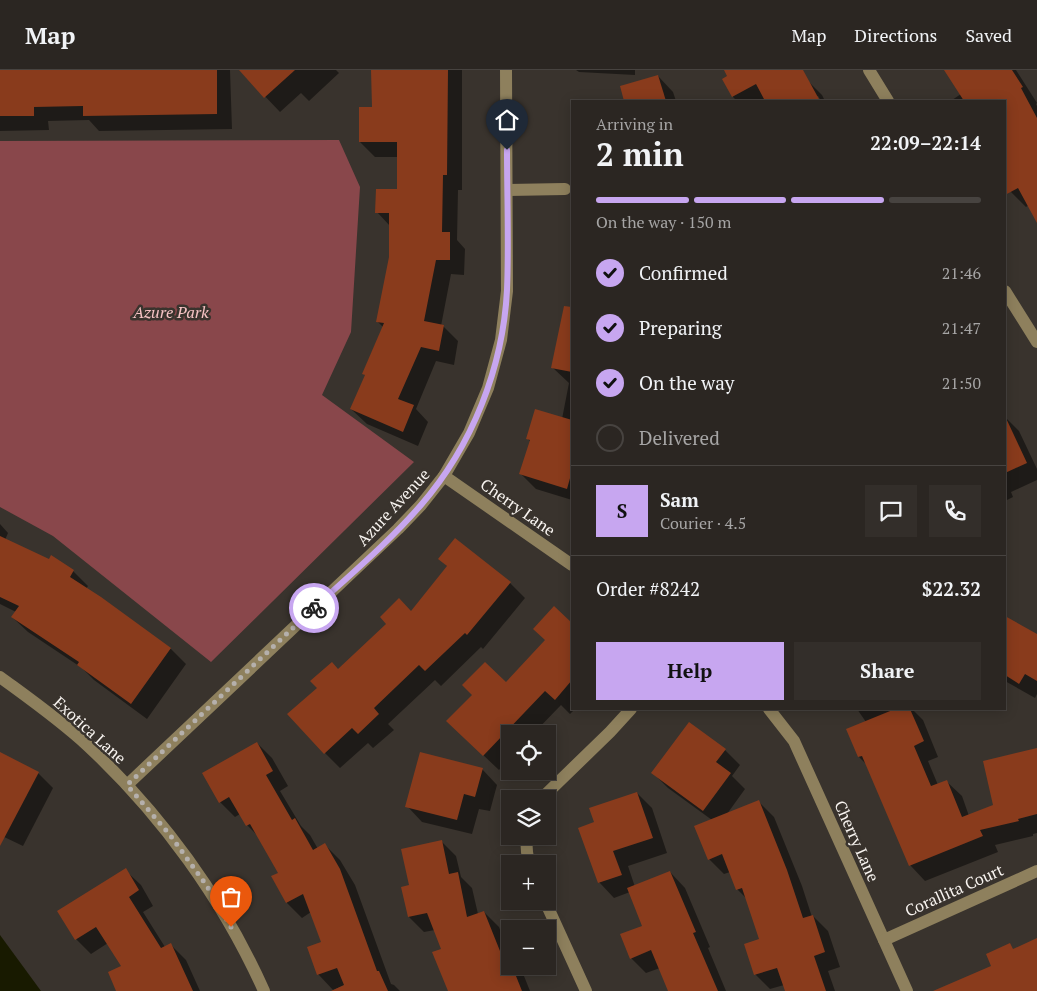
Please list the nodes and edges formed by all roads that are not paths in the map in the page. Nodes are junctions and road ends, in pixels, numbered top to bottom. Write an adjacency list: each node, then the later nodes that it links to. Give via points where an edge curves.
1 (506, 70): 5 (street, Azure Avenue)
2 (869, 70): 3 (street)
3 (887, 100)
4 (565, 189): 5 (street)
5 (507, 190): 8 (street, Azure Avenue, via 507,291 501,340 488,388 469,433)
6 (1006, 293): 7 (street)
7 (1037, 342)
8 (444, 476): 9 (street, Cherry Lane); 13 (street, Azure Avenue, via 398,529)
9 (571, 564)
10 (0, 677): 13 (street, Exotica Lane, via 58,721)
11 (630, 710): 14 (street)
12 (770, 710): 17 (street, Cherry Lane, via 794,741)
13 (127, 785): 18 (street, Exotica Lane, via 170,835 207,886)
14 (550, 790)
15 (1037, 871): 17 (street, Corallita Court)
16 (549, 910): 19 (street)
17 (884, 940): 20 (street, Cherry Lane)
18 (264, 991)
19 (586, 991)
20 (907, 991)

